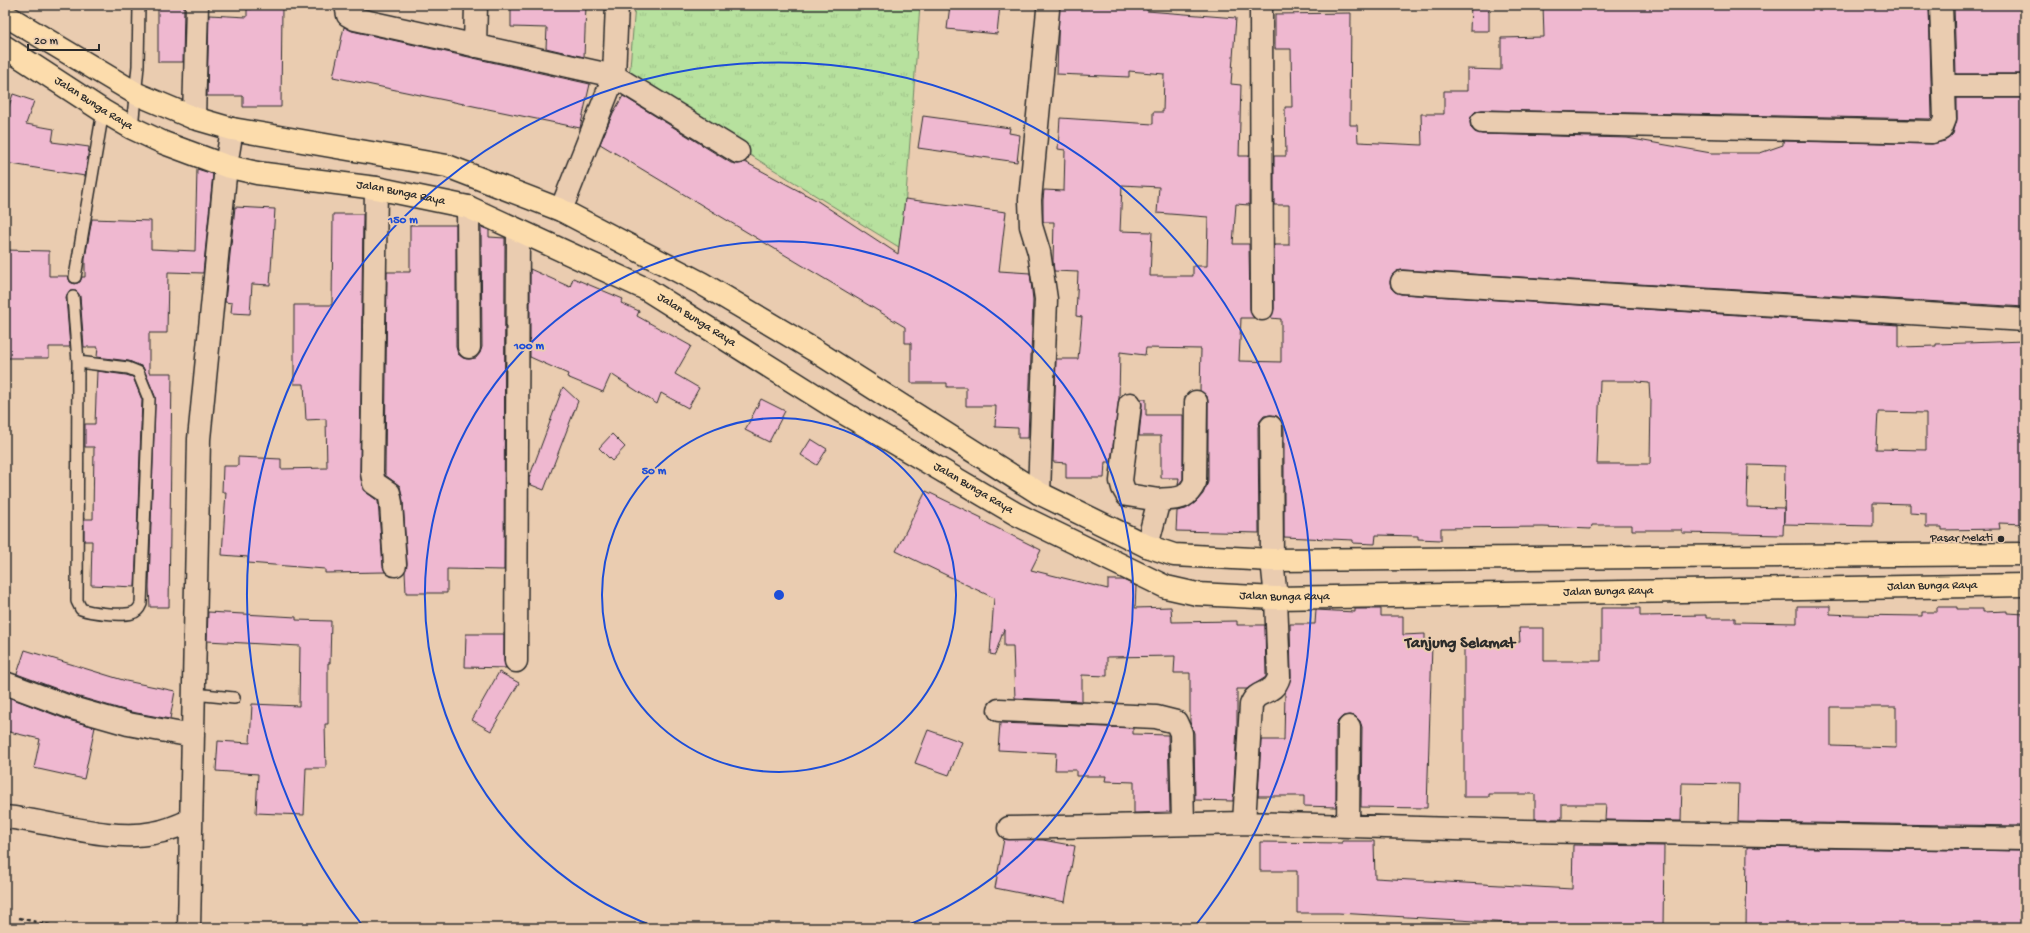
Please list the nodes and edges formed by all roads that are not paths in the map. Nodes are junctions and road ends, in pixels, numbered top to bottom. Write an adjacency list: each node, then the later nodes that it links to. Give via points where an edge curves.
1 (139, 5): 15 (lane)
2 (197, 5): 17 (street)
3 (346, 5): 10 (street, via 348,15 355,19)
4 (476, 5): 10 (street)
5 (617, 5): 12 (street)
6 (1260, 5): 32 (street)
7 (1942, 5): 13 (street)
8 (1048, 10): 39 (street, via 1030,200 1031,226 1039,252 1046,299)
9 (5, 15): 15 (main road)
10 (475, 46): 12 (street)
11 (5, 47): 16 (main road, Jalan Bunga Raya)
12 (614, 76): 21 (street); 25 (street)
13 (1945, 86): 14 (street); 18 (street, via 1945,119 1941,129 1932,132)
14 (2025, 86)
15 (136, 94): 17 (main road); 19 (lane)
16 (103, 111): 19 (main road, Jalan Bunga Raya); 29 (lane)
17 (194, 118): 20 (main road)
18 (1482, 122)
19 (132, 128): 22 (main road, Jalan Bunga Raya)
20 (232, 129): 22 (street); 25 (main road, via 447,166)
21 (738, 152)
22 (226, 166): 23 (main road, Jalan Bunga Raya, via 257,173); 49 (street, via 199,439)
23 (376, 188): 24 (main road, Jalan Bunga Raya); 44 (street, via 372,473 374,483 388,493 391,503)
24 (468, 207): 26 (main road, Jalan Bunga Raya); 34 (street)
25 (561, 210): 27 (main road)
26 (518, 231): 28 (main road, Jalan Bunga Raya); 47 (street)
27 (612, 237): 28 (main road); 39 (main road, via 701,283 814,350)
28 (597, 267): 46 (main road, Jalan Bunga Raya, via 646,289 832,406 1016,514 1166,587 1197,594)
29 (75, 277)
30 (1402, 282): 33 (street)
31 (73, 297): 35 (lane)
32 (1262, 309)
33 (2025, 320)
34 (469, 347)
35 (78, 362): 35 (lane, via 128,368 138,372 149,399 141,604 139,609 131,614 88,612 81,609 77,601)
36 (1196, 402): 40 (street, via 1195,482 1190,493 1183,498)
37 (1130, 404): 40 (street, via 1121,480 1123,488 1128,495)
38 (1271, 427): 43 (street)
39 (1039, 493): 41 (main road)
40 (1159, 500): 41 (street)
41 (1147, 546): 43 (main road, via 1174,555)
42 (2025, 554): 43 (main road)
43 (1272, 560): 46 (street)
44 (395, 565)
45 (2025, 585): 46 (main road, Jalan Bunga Raya)
46 (1276, 598): 57 (street, via 1279,678 1272,690 1258,695 1251,705)
47 (516, 661)
48 (5, 683): 53 (street, via 72,708 128,724)
49 (194, 694): 50 (lane); 53 (street)
50 (234, 698)
51 (999, 710): 56 (street, via 1156,717 1176,722 1181,733)
52 (1350, 727): 58 (street)
53 (193, 736): 55 (street)
54 (5, 817): 55 (street, via 127,835 152,834)
55 (191, 820): 61 (street)
56 (1183, 823): 57 (street); 59 (street)
57 (1244, 823): 58 (street)
58 (1348, 826): 60 (street)
59 (1009, 828)
60 (2025, 839)
61 (189, 928)

